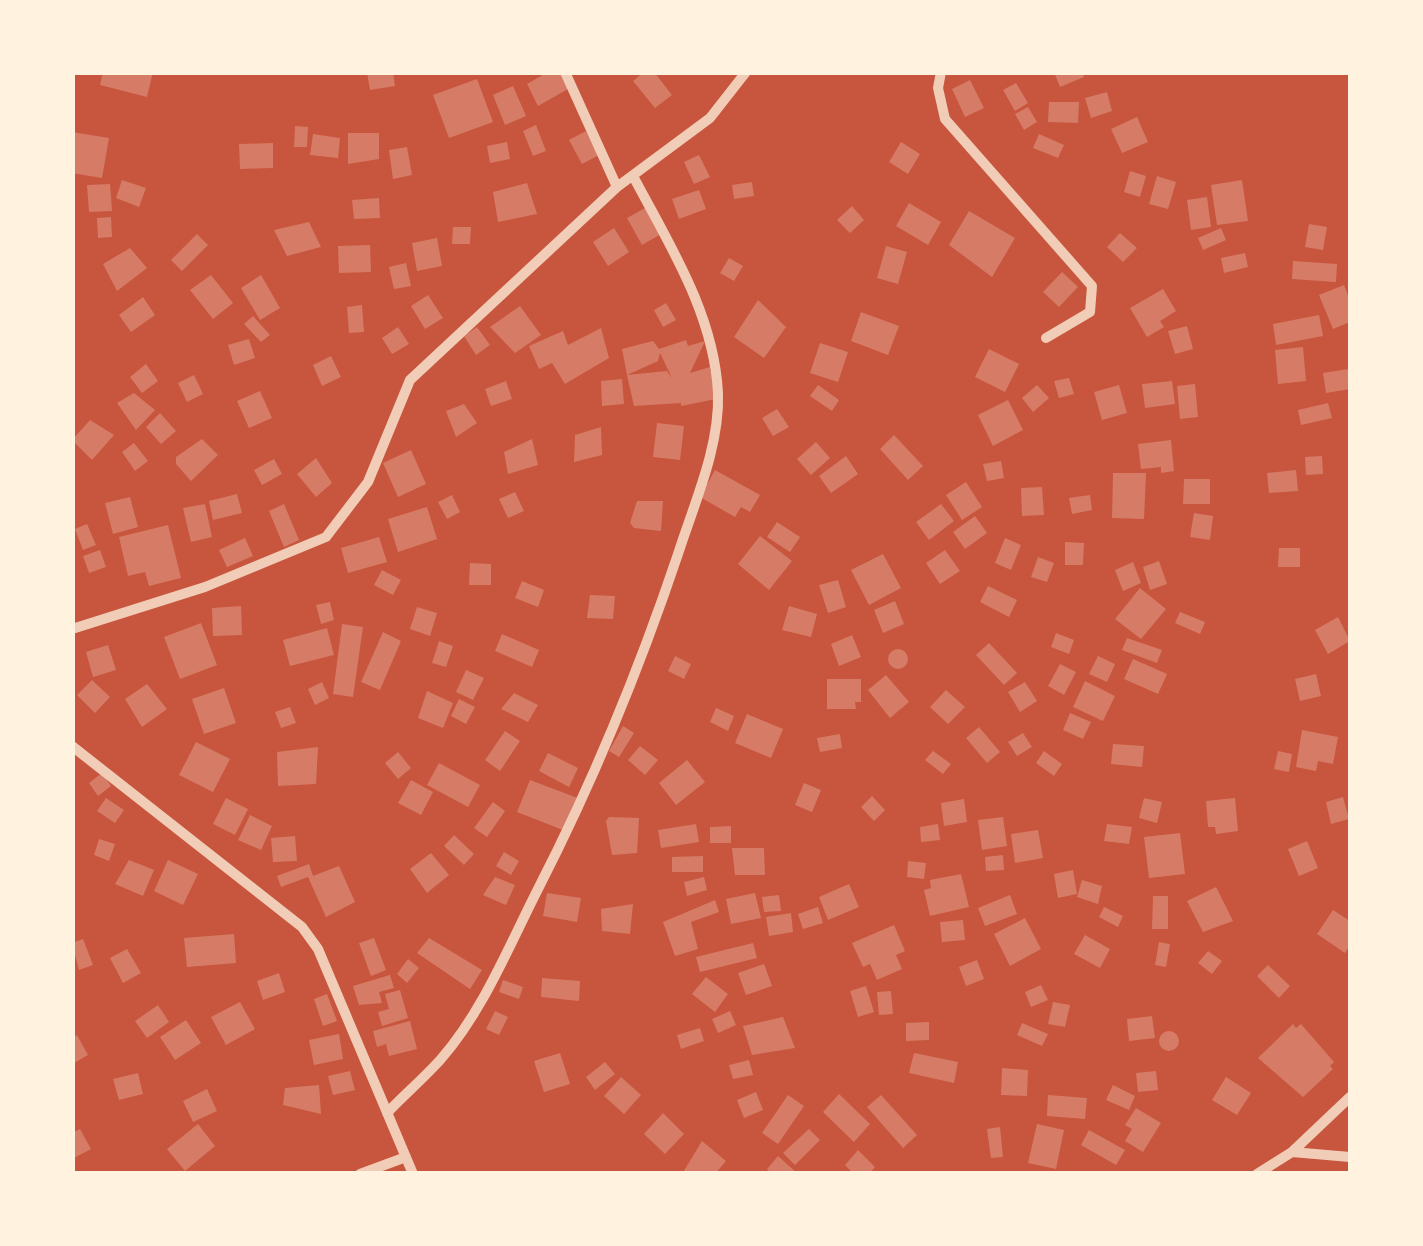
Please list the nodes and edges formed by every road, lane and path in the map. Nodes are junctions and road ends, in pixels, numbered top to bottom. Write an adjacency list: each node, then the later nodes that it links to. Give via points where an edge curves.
1 (565, 72): 5 (street)
2 (746, 72): 4 (street, via 710,118)
3 (942, 72): 6 (street, via 944,118 1092,286 1090,312)
4 (633, 176): 5 (street); 10 (street, via 693,289 708,341 718,390 710,452 608,748 570,832 442,1058)
5 (617, 187): 7 (street, via 410,380 368,482 326,537 205,588)
6 (1046, 338)
7 (72, 629)
8 (72, 746): 10 (street, via 302,927 318,949)
9 (1350, 1097): 11 (street)
10 (386, 1112): 12 (street)
11 (1292, 1152): 13 (street); 16 (street)
12 (406, 1157): 14 (street); 15 (street)
13 (1350, 1157)
14 (360, 1174)
15 (414, 1174)
16 (1256, 1174)

